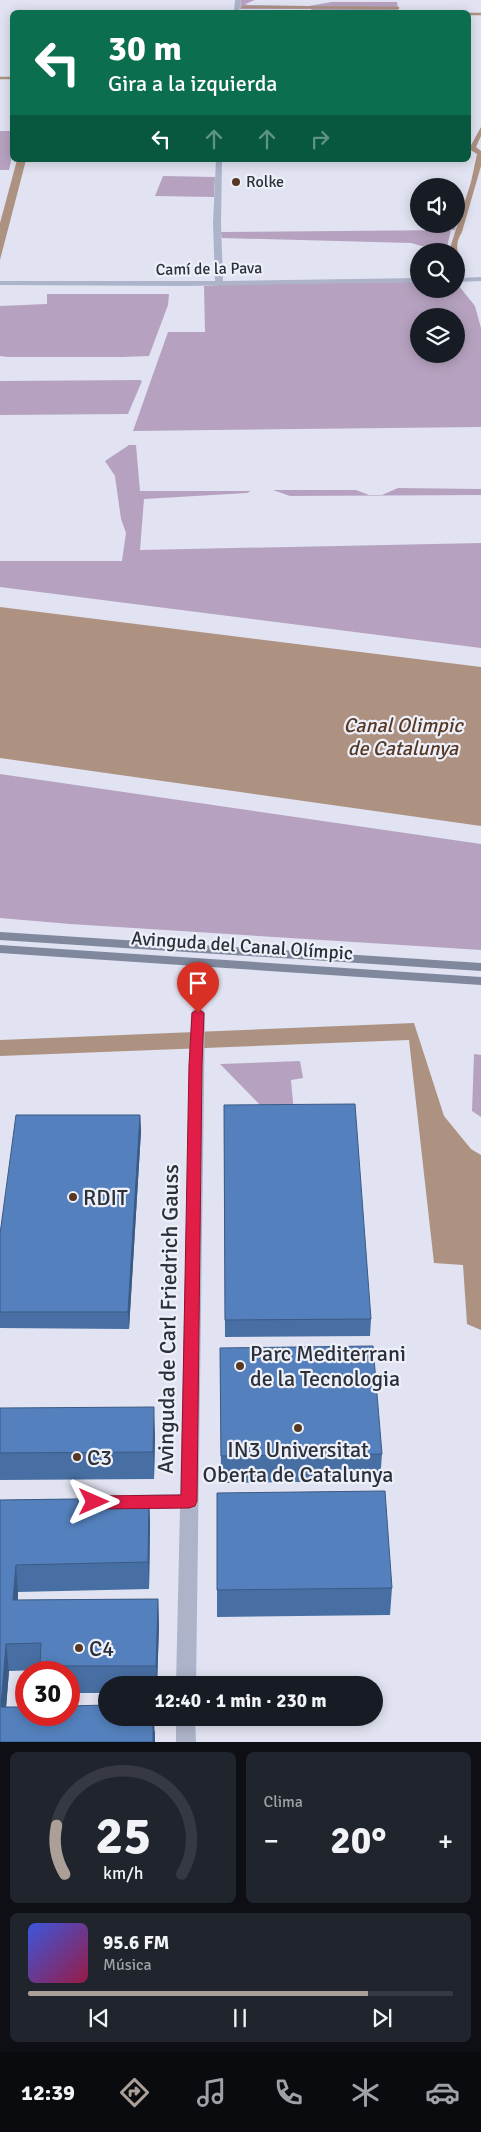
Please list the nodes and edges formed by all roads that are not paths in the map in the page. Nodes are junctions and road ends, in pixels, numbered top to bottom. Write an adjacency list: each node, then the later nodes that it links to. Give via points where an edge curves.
1 (219, 162): 5 (street)
2 (481, 279): 4 (street)
3 (410, 280): 5 (street, Camí de la Pava)
4 (465, 280)
5 (220, 282): 6 (street, Camí de la Pava)
6 (3, 283)
7 (0, 936): 9 (street, Avinguda del Canal Olímpic)
8 (0, 950): 10 (street, Avinguda del Canal Olímpic)
9 (481, 967)
10 (481, 981)
11 (198, 1018): 12 (street, Avinguda de Carl Friedrich Gauss)
12 (189, 1501): 13 (street); 14 (street, Avinguda de Carl Friedrich Gauss)
13 (119, 1502)
14 (186, 1676)
15 (186, 1726): 16 (street)
16 (186, 1742)

